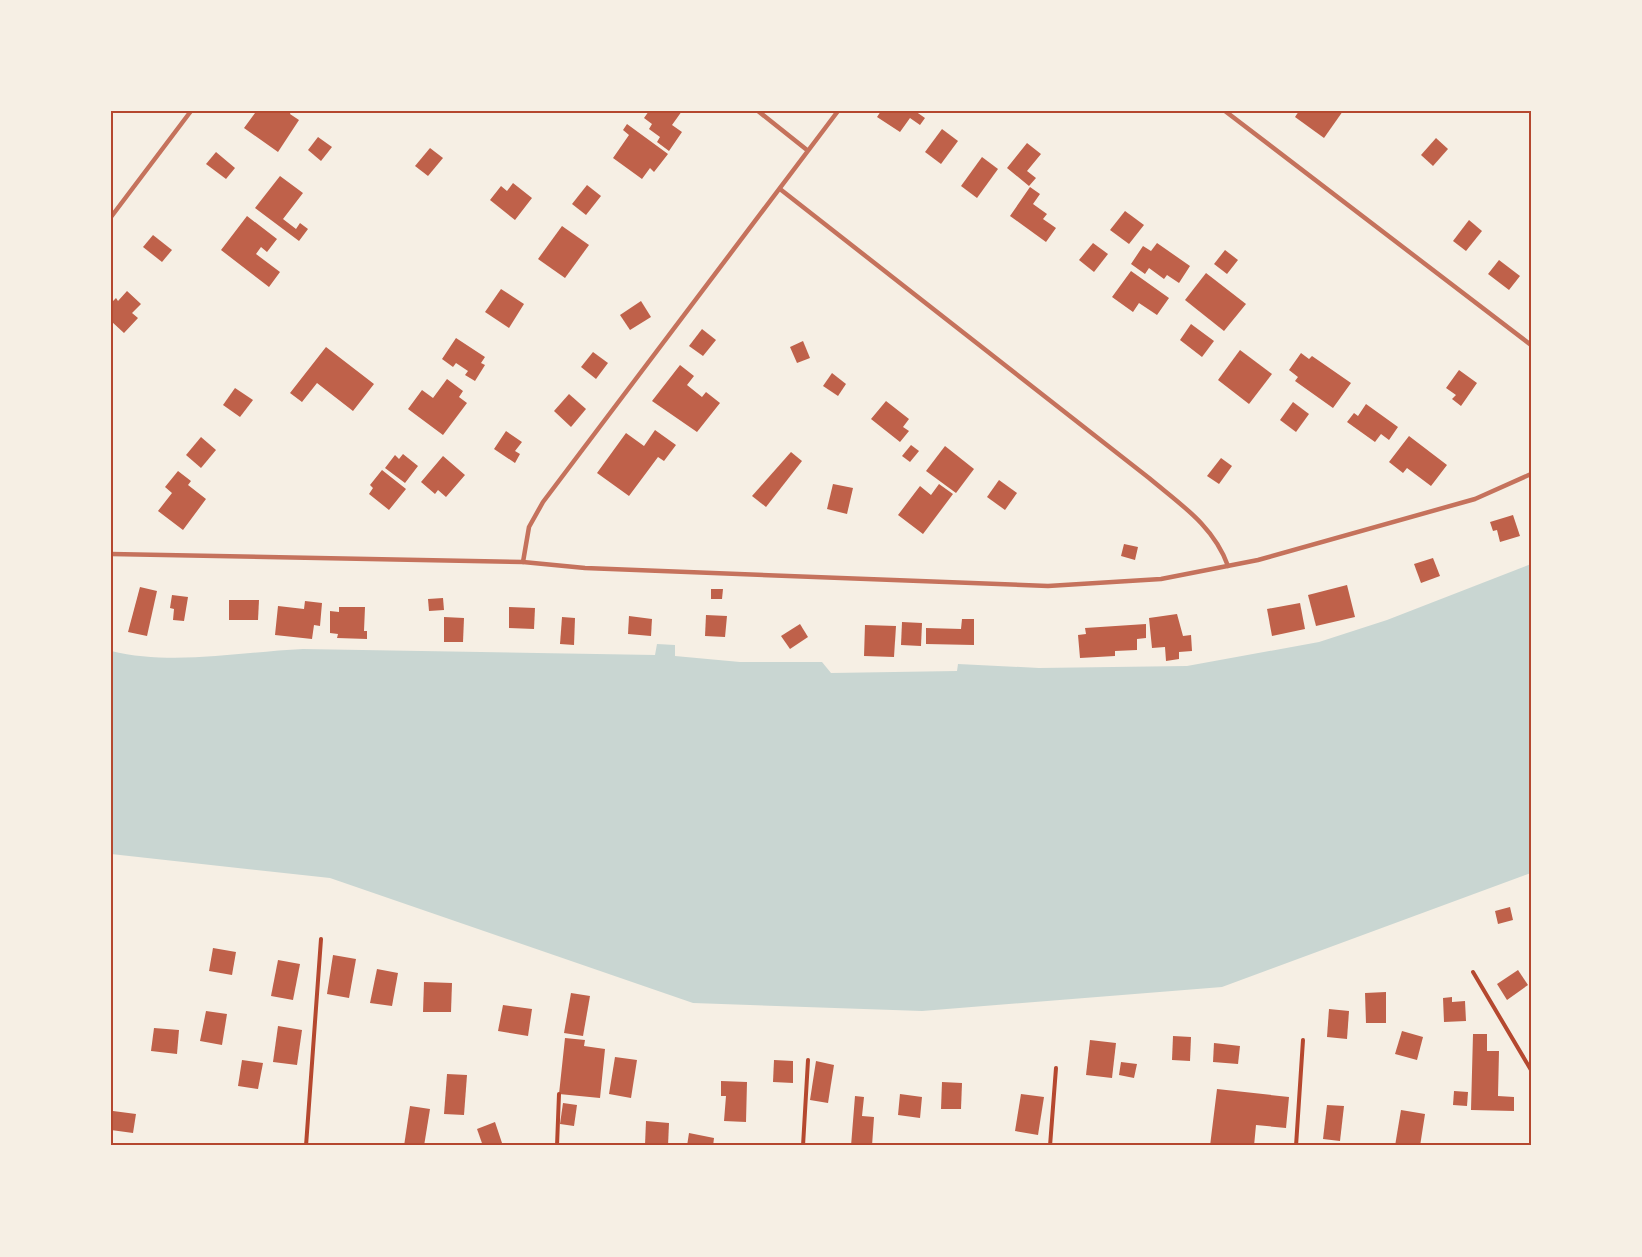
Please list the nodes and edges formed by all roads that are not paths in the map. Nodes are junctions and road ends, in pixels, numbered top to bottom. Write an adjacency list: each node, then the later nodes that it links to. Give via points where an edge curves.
1 (191, 111): 7 (lane)
2 (758, 111): 5 (lane)
3 (837, 111): 5 (lane)
4 (1225, 111): 8 (lane)
5 (807, 150): 6 (lane)
6 (780, 189): 11 (lane, via 543,502 529,527); 12 (lane, via 1149,478 1203,524 1221,547)
7 (111, 217)
8 (1531, 345)
9 (1531, 474): 12 (lane, via 1446,508)
10 (111, 554): 11 (lane)
11 (523, 562): 12 (lane, via 585,568 1048,586 1161,579)
12 (1228, 566)

